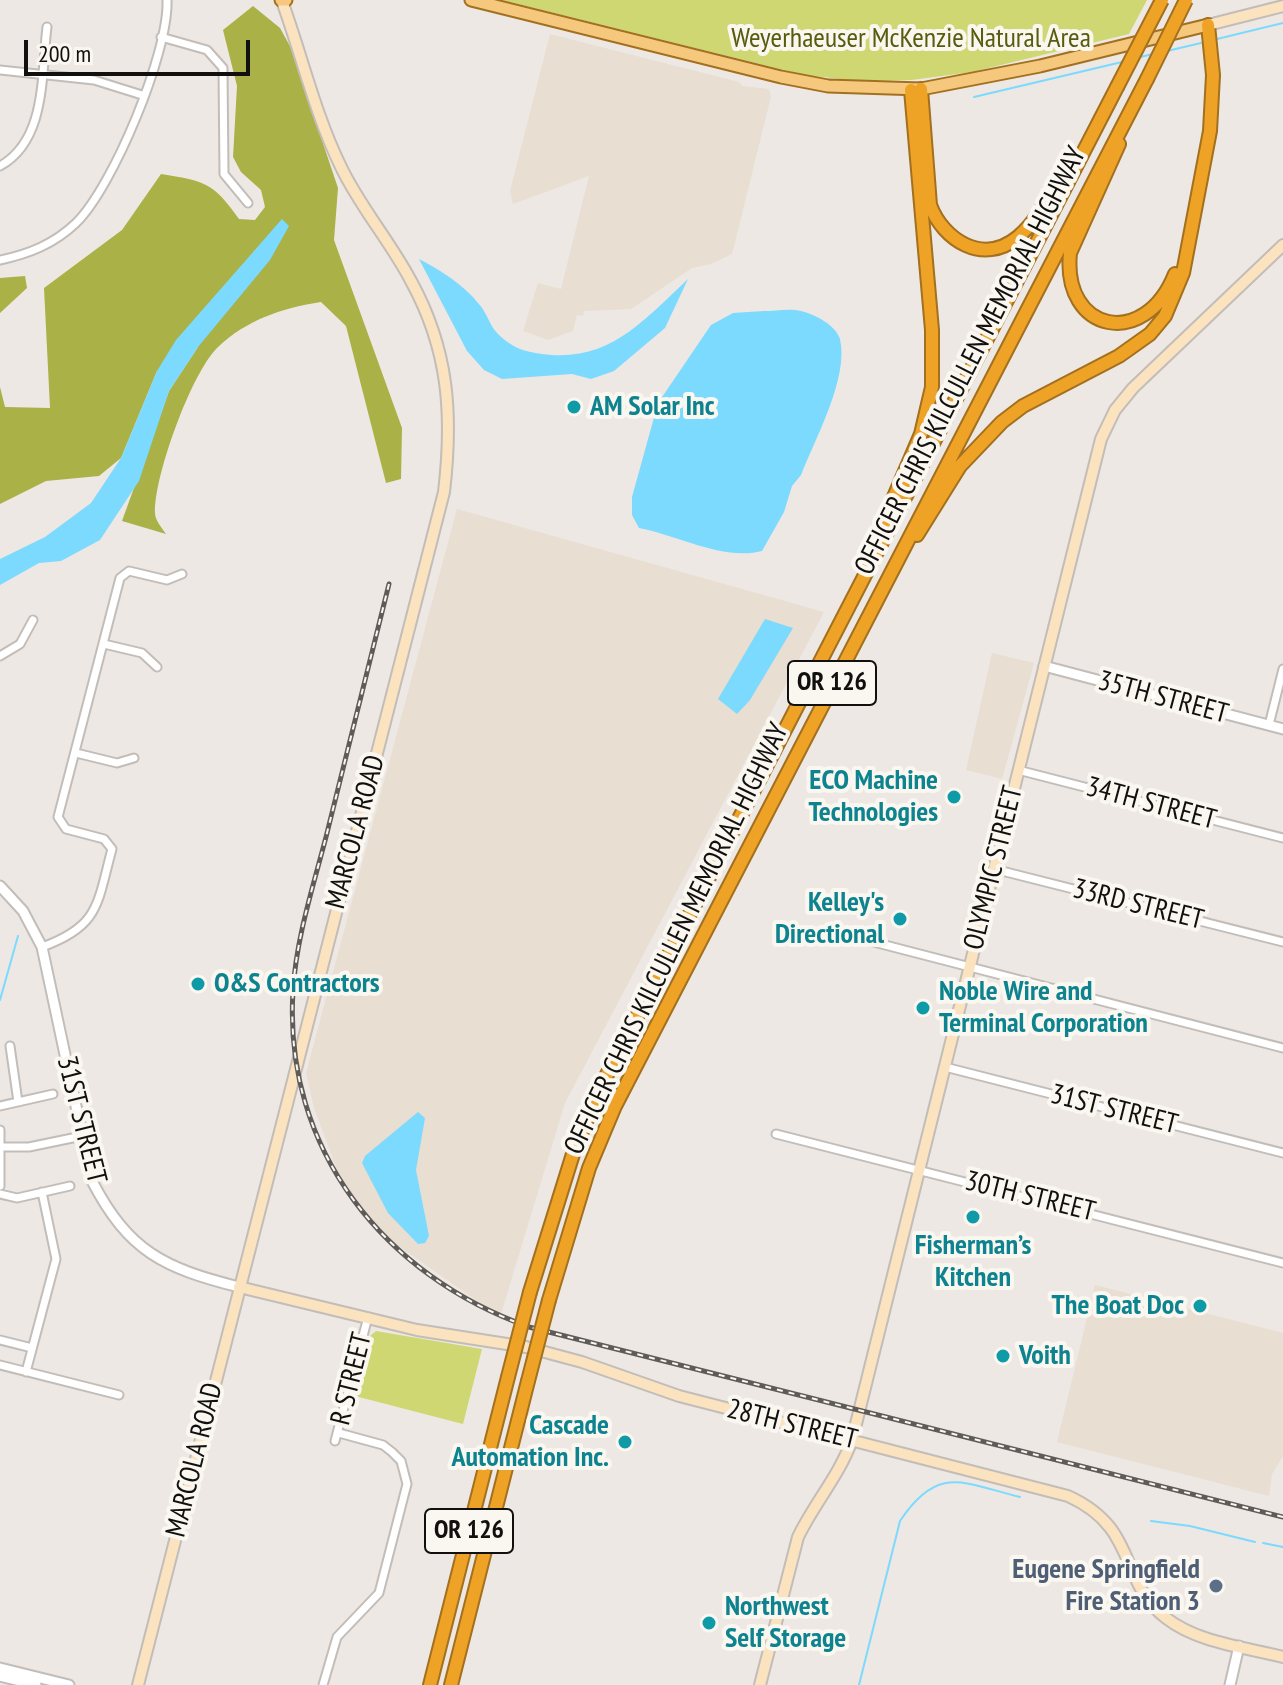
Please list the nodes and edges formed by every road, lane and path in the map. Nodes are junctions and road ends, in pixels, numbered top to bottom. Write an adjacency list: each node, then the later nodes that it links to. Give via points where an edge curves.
1 (167, 0): 9 (street)
2 (283, 0): 59 (main road, MARCOLA ROAD, via 341,167 428,315 440,354 451,436 444,492)
3 (471, 0): 12 (main road, via 781,77 828,86)
4 (1162, 0): 15 (highway, OFFICER CHRIS KILCULLEN MEMORIAL HIGHWAY / OR 126, bridge)
5 (1186, 0): 14 (highway, OFFICER CHRIS KILCULLEN MEMORIAL HIGHWAY / OR 126, bridge)
6 (1283, 6): 7 (main road)
7 (1208, 25): 12 (main road, via 1040,66); 19 (highway, via 1213,103)
8 (47, 27): 11 (street)
9 (161, 37): 13 (street); 17 (street, via 207,50 223,68 224,174)
10 (0, 70): 11 (street)
11 (41, 74): 13 (street, via 94,80); 16 (street, via 31,133 19,153)
12 (916, 89): 15 (highway, via 930,205 945,233 975,249 1016,239); 24 (highway, via 932,387 921,434)
13 (142, 95): 20 (street, via 105,185 77,222 40,248)
14 (1135, 103): 19 (highway, via 1070,253 1074,291 1095,317 1111,322 1144,317 1163,301); 22 (highway, OFFICER CHRIS KILCULLEN MEMORIAL HIGHWAY / OR 126)
15 (1094, 129): 24 (highway, OFFICER CHRIS KILCULLEN MEMORIAL HIGHWAY / OR 126)
16 (0, 166)
17 (248, 203)
18 (1283, 245): 27 (main road, OLYMPIC STREET, via 1115,410 1097,455)
19 (1186, 249): 22 (highway, via 1177,292 1150,334 1023,406 984,439 960,466)
20 (0, 260)
21 (182, 574): 25 (street, via 167,580 123,573)
22 (873, 603): 76 (highway, OFFICER CHRIS KILCULLEN MEMORIAL HIGHWAY / OR 126, bridge, via 615,1106 589,1168 549,1300)
23 (33, 620): 26 (street, via 20,644)
24 (842, 620): 75 (highway, OFFICER CHRIS KILCULLEN MEMORIAL HIGHWAY / OR 126, bridge, via 598,1092 573,1154 530,1292)
25 (104, 644): 28 (street, via 142,653); 32 (street)
26 (0, 656)
27 (1044, 666): 30 (street, 35TH STREET); 34 (main road, OLYMPIC STREET)
28 (157, 667)
29 (1283, 669): 30 (street)
30 (1269, 725): 31 (street, 35TH STREET)
31 (1283, 729)
32 (76, 753): 33 (street, via 117,763); 40 (street, via 58,822 111,845 86,924 72,937)
33 (134, 758)
34 (1018, 770): 35 (street, 34TH STREET); 36 (main road, OLYMPIC STREET)
35 (1283, 838)
36 (994, 869): 39 (street, 33RD STREET); 41 (main road, OLYMPIC STREET)
37 (0, 886): 40 (street, 31ST STREET, via 23,911)
38 (831, 931): 41 (street)
39 (1283, 942)
40 (42, 947): 50 (street, 31ST STREET)
41 (970, 966): 43 (street); 44 (main road, OLYMPIC STREET)
42 (10, 1046): 46 (street)
43 (1283, 1048)
44 (945, 1067): 52 (street, 31ST STREET); 53 (main road, OLYMPIC STREET)
45 (53, 1094): 46 (street)
46 (18, 1102): 47 (street)
47 (0, 1106)
48 (0, 1130): 51 (street)
49 (776, 1134): 53 (street, 30TH STREET)
50 (82, 1136): 51 (street); 59 (street, 31ST STREET, via 92,1181 110,1216 132,1240 177,1269)
51 (1, 1148): 54 (street)
52 (1283, 1153)
53 (919, 1170): 58 (street, 30TH STREET); 66 (main road, OLYMPIC STREET)
54 (0, 1186)
55 (70, 1186): 56 (street)
56 (42, 1192): 57 (street, via 17,1198); 62 (street, via 56,1259)
57 (0, 1194)
58 (1283, 1263)
59 (239, 1287): 60 (main road, 28TH STREET); 73 (main road, MARCOLA ROAD)
60 (368, 1317): 66 (main road, 28TH STREET, via 509,1343 679,1396); 74 (street, R STREET, via 337,1437 383,1445 401,1461 407,1484 379,1593 337,1637)
61 (0, 1340): 62 (street)
62 (32, 1348): 64 (street)
63 (0, 1365): 64 (street)
64 (26, 1372): 65 (street)
65 (119, 1395)
66 (852, 1440): 67 (main road, 28TH STREET, via 1083,1503 1117,1534 1145,1597 1165,1617 1194,1634); 77 (main road, OLYMPIC STREET, via 832,1485 798,1537)
67 (1239, 1646): 68 (main road, 28TH STREET); 78 (street)
68 (1283, 1657)
69 (0, 1668): 72 (street)
70 (0, 1676): 71 (street)
71 (36, 1685)
72 (69, 1685)
73 (138, 1685)
74 (323, 1685)
75 (430, 1685)
76 (451, 1685)
77 (760, 1685)
78 (1230, 1685)

